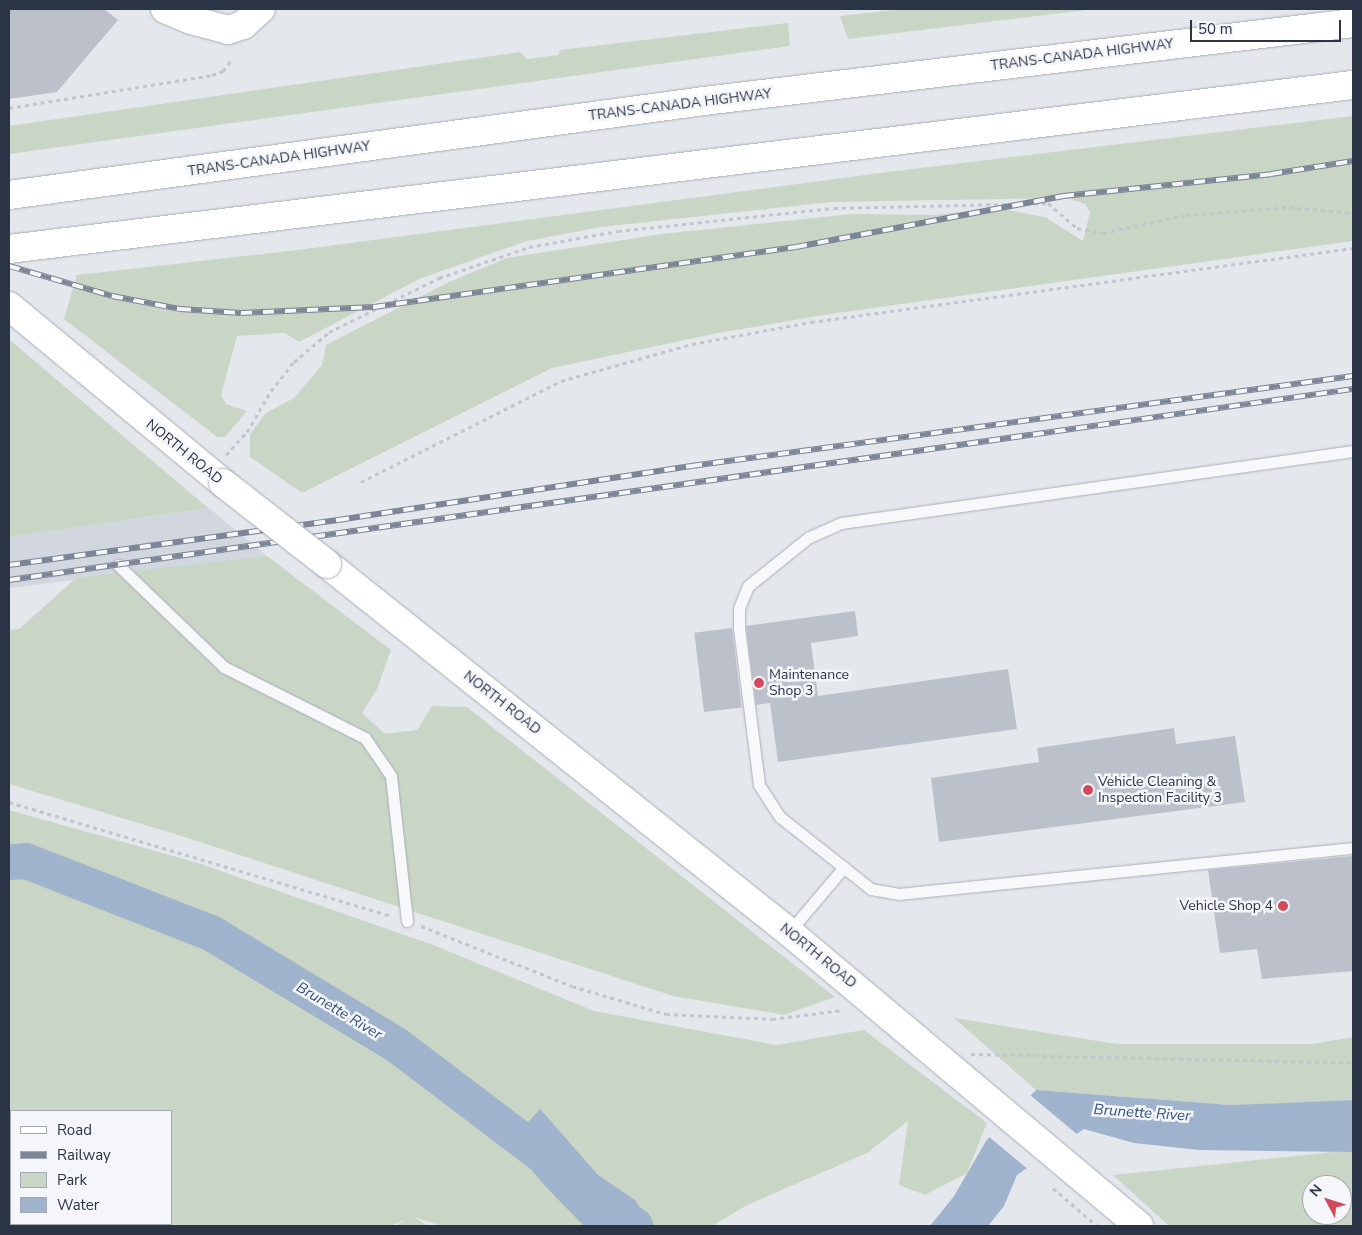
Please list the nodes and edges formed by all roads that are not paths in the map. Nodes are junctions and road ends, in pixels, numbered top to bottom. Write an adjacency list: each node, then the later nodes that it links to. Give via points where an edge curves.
1 (165, 9): 2 (main road, via 228,30 243,25)
2 (261, 9)
3 (1353, 23): 5 (main road, TRANS-CANADA HIGHWAY, via 704,101)
4 (1353, 85): 6 (main road)
5 (9, 195)
6 (9, 249)
7 (9, 306): 13 (main road, NORTH ROAD, bridge, via 217,478)
8 (1353, 451): 11 (lane, via 841,523 809,537 774,563 748,586 740,608 738,628 759,785 780,817)
9 (118, 565): 12 (lane, via 224,667 365,738 391,776)
10 (1353, 848): 11 (lane, via 899,894 871,889)
11 (844, 867): 13 (lane)
12 (407, 921)
13 (789, 932): 14 (main road, NORTH ROAD)
14 (1139, 1226)

